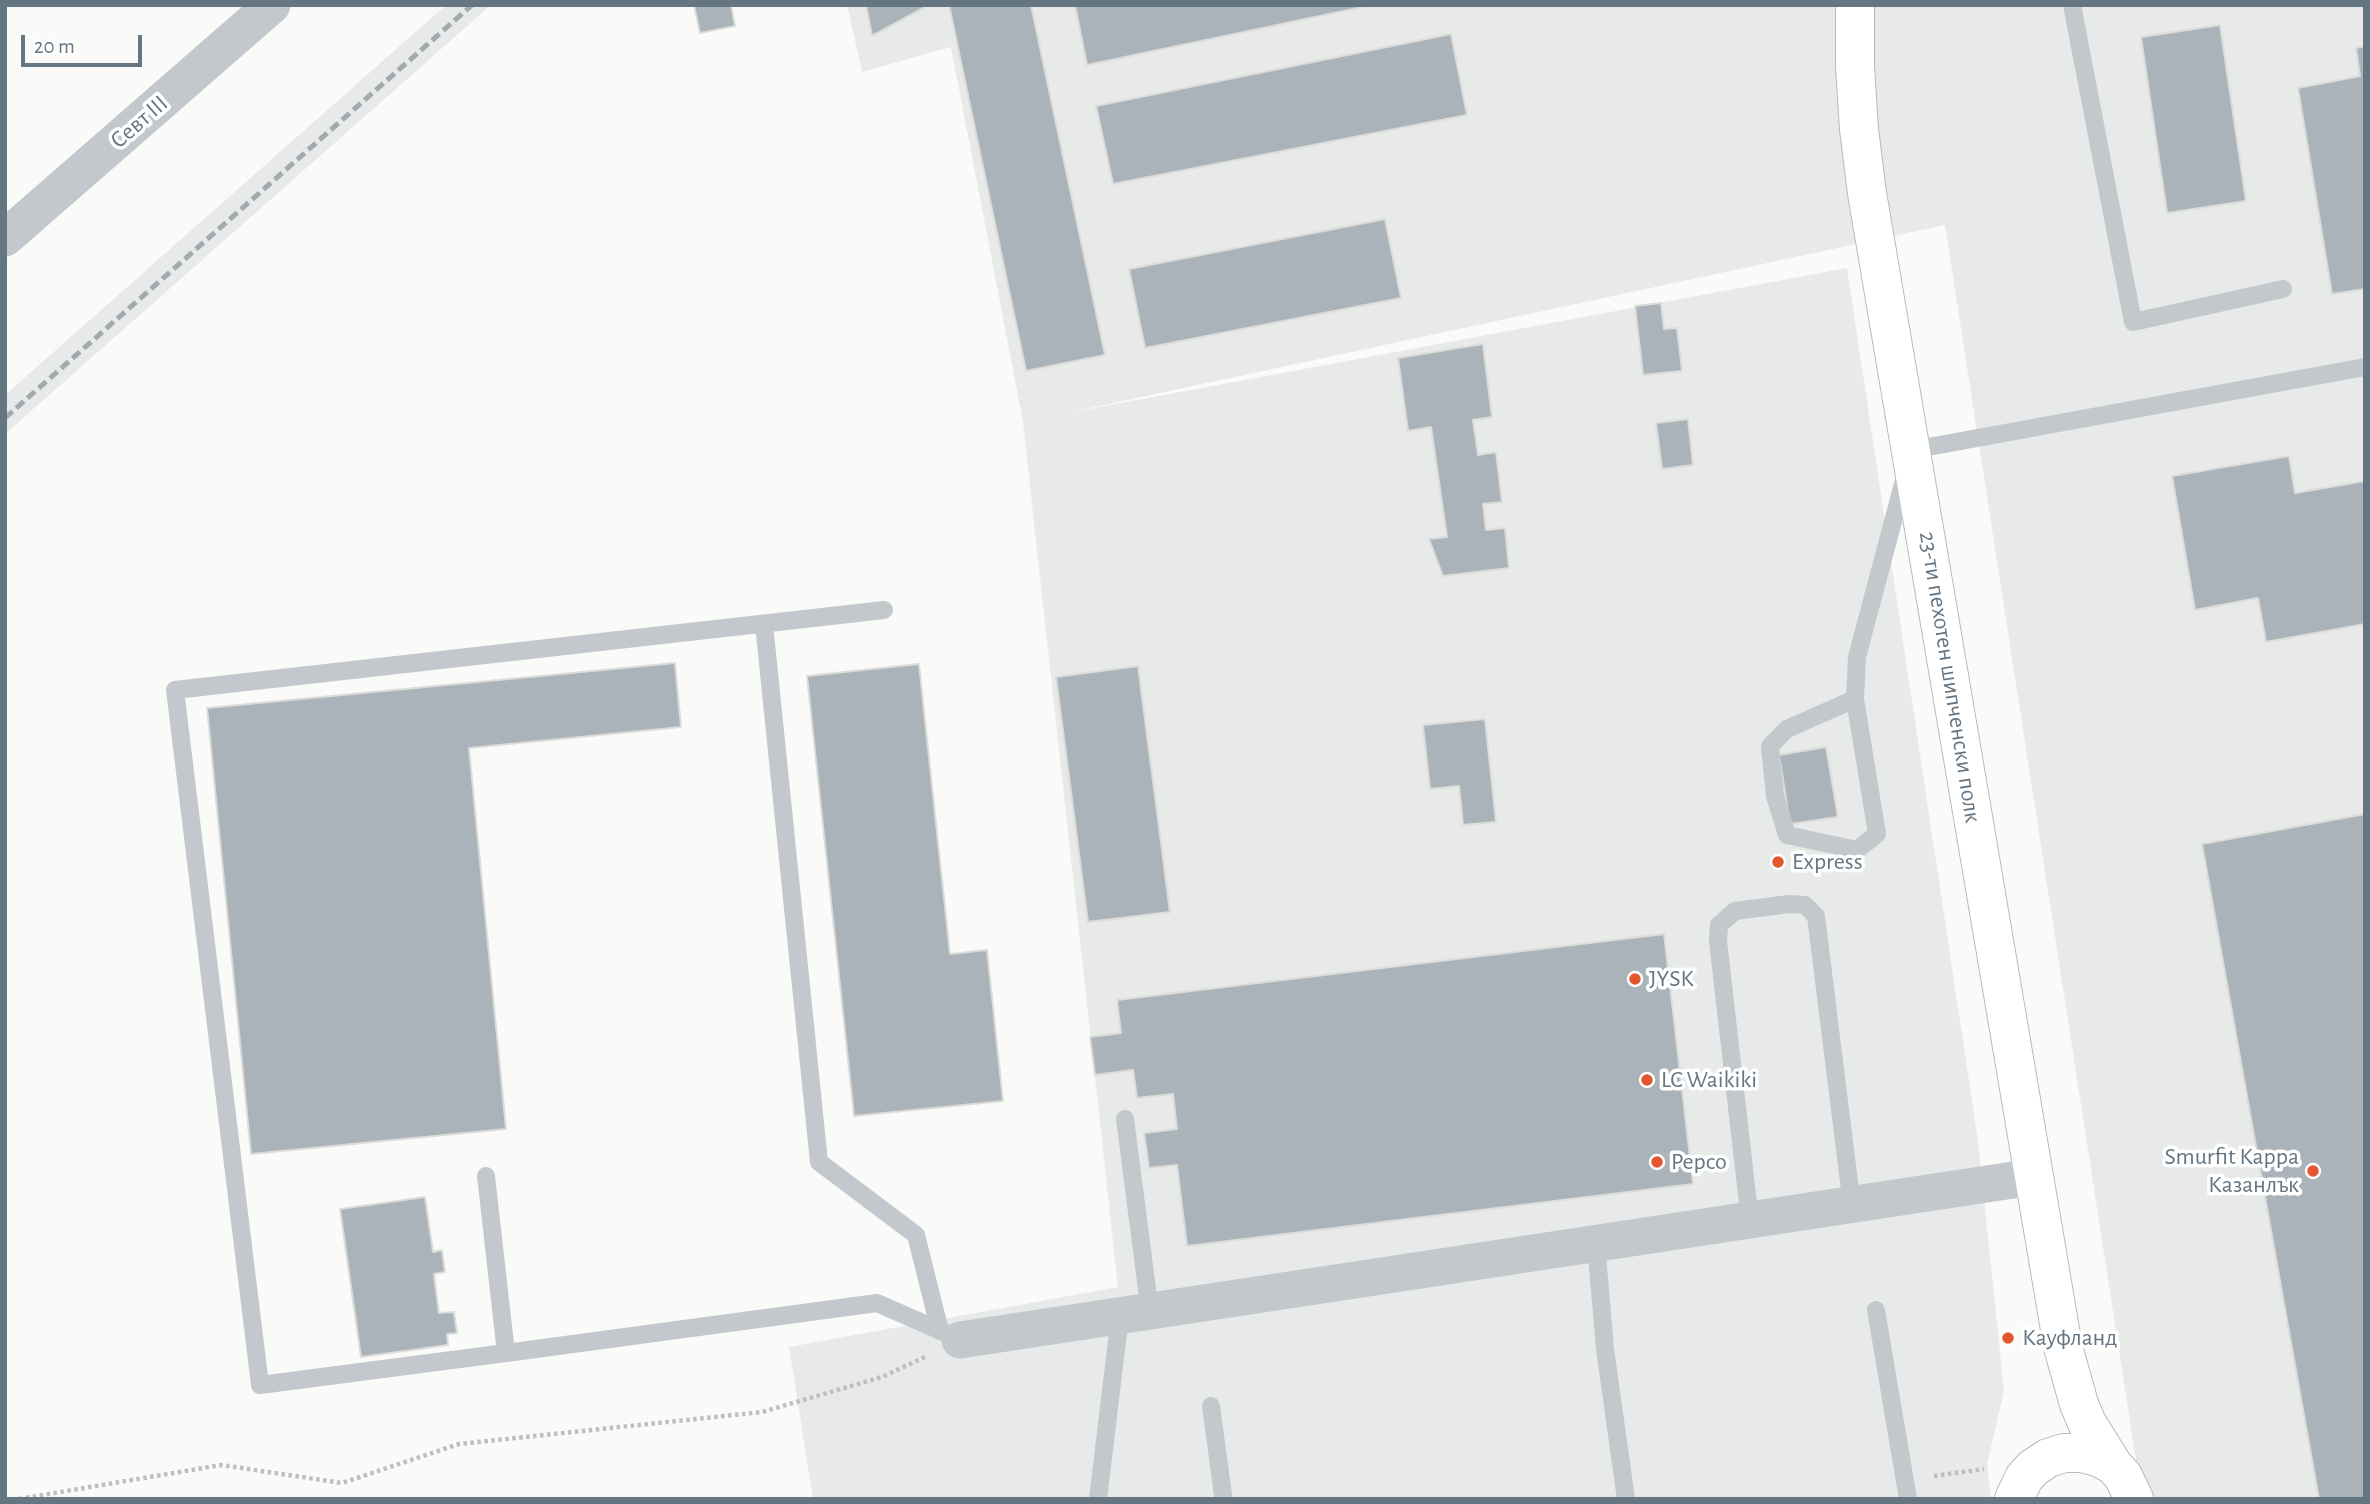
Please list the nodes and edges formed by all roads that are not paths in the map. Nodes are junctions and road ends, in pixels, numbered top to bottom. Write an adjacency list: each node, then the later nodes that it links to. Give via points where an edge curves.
1 (272, 5): 5 (street, Севт III)
2 (1855, 5): 8 (main road, 23-ти пехотен шипченски полк, via 1864,168)
3 (2080, 5): 4 (lane)
4 (2072, 6): 6 (lane, via 2133,322)
5 (9, 233)
6 (2283, 289)
7 (2365, 366): 8 (lane)
8 (1912, 450): 11 (lane, via 1857,657); 14 (main road, 23-ти пехотен шипченски полк)
9 (884, 610): 10 (lane)
10 (764, 624): 20 (lane, via 819,1162 916,1235); 22 (lane, via 175,690 260,1385)
11 (1855, 699): 11 (lane, via 1877,834 1857,850 1787,835 1775,796 1770,746 1787,729)
12 (1125, 1119): 19 (lane)
13 (486, 1176): 22 (lane)
14 (2033, 1177): 15 (street); 21 (main road, 23-ти пехотен шипченски полк)
15 (1852, 1206): 16 (street); 16 (lane, via 1816,916 1805,905 1789,904 1735,911 1719,925 1718,941)
16 (1751, 1221): 17 (street)
17 (1597, 1244): 19 (street); 28 (lane, via 1605,1349)
18 (1876, 1310): 29 (lane)
19 (1135, 1314): 20 (street); 27 (lane)
20 (950, 1336): 22 (lane, via 877,1303)
21 (2063, 1347): 24 (main road, 23-ти пехотен шипченски полк, via 2087,1423); 25 (main road, 23-ти пехотен шипченски полк, via 2058,1424)
22 (506, 1353)
23 (1211, 1406): 26 (lane)
24 (2113, 1465): 25 (main road, 23-ти пехотен шипченски полк, via 2081,1452 2064,1453 2048,1458); 30 (main road, 23-ти пехотен шипченски полк)
25 (2024, 1483)
26 (1223, 1495)
27 (1098, 1499)
28 (1626, 1499)
29 (1908, 1499)
30 (2134, 1499)

